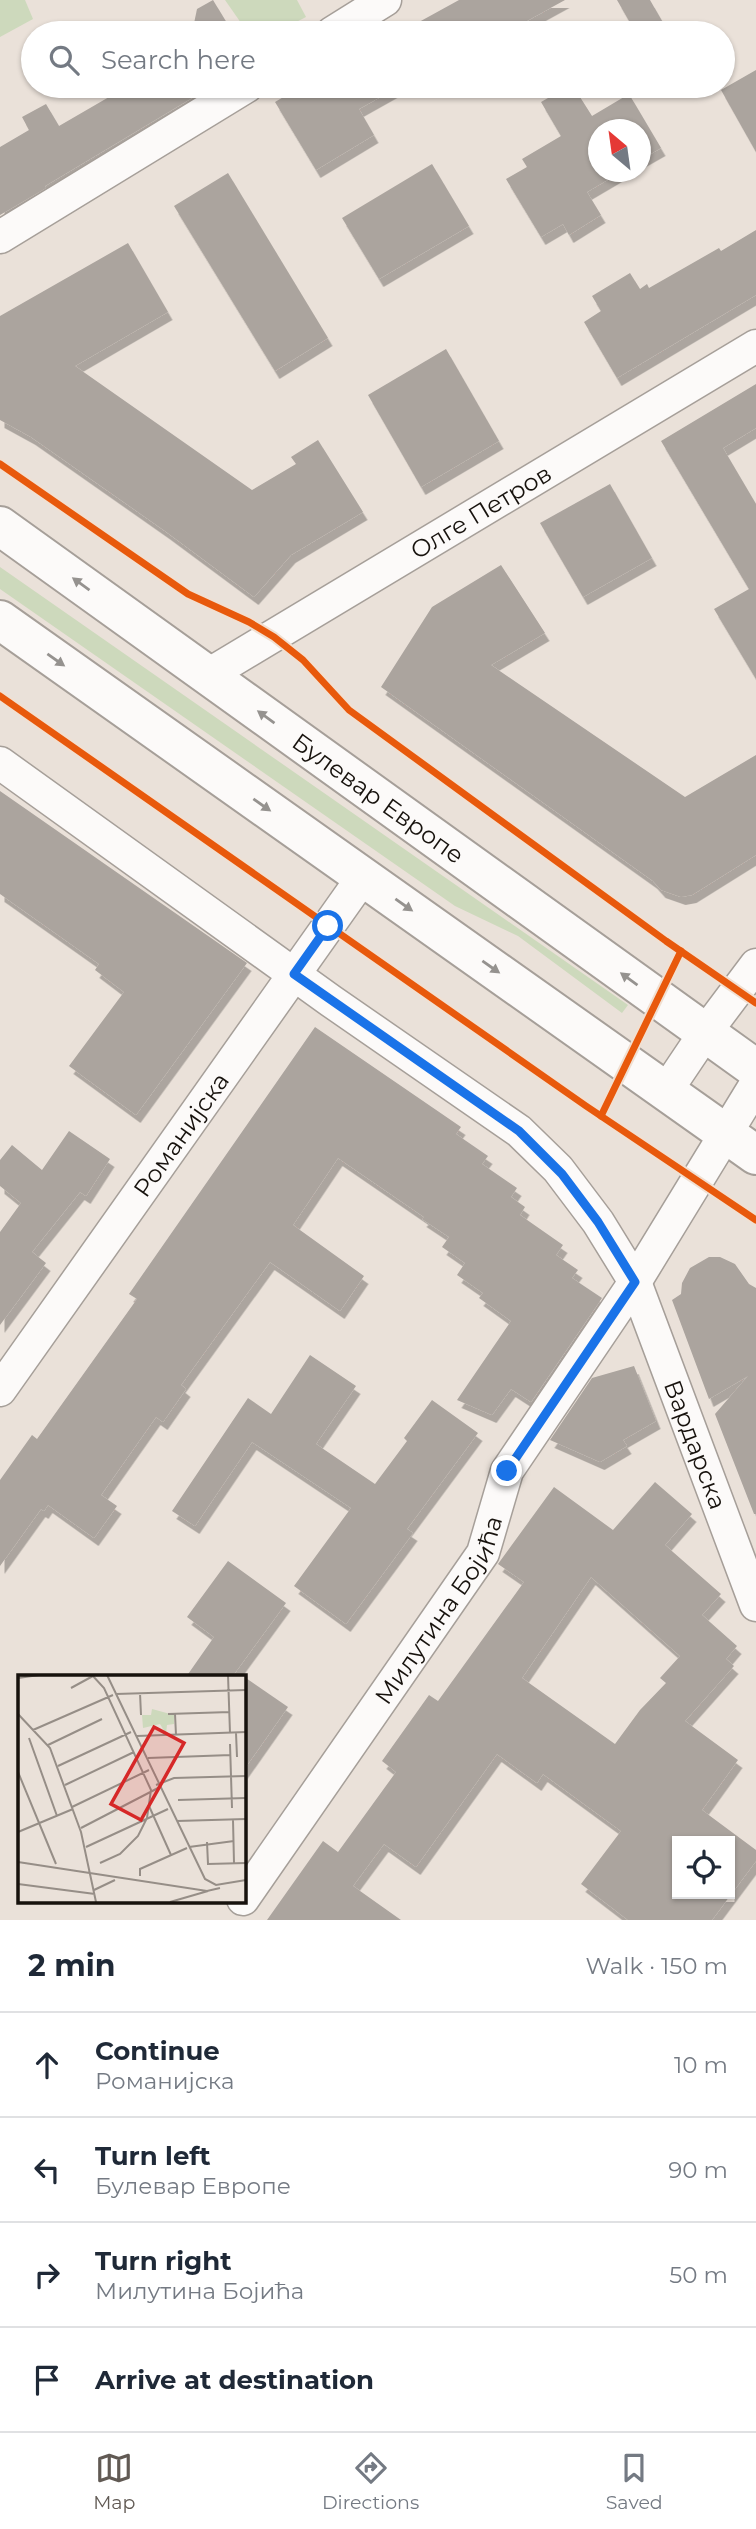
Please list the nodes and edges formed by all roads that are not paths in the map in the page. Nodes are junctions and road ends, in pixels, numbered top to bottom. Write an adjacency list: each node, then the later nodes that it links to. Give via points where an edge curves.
1 (385, 0): 2 (street)
2 (351, 21)
3 (227, 98): 4 (street)
4 (0, 237)
5 (756, 346): 8 (street, Олге Петров)
6 (0, 526): 8 (main road, Булевар Европе, one-way to 6)
7 (0, 621): 10 (main road, one-way to 10)
8 (208, 675): 13 (main road, Булевар Европе, one-way to 8)
9 (0, 764): 12 (street)
10 (363, 877): 12 (street, Романијска); 16 (main road, one-way to 16)
11 (756, 965): 13 (street)
12 (294, 974): 18 (street, via 519,1131 562,1174); 19 (street, Романијска)
13 (705, 1033): 14 (main road, Булевар Европе); 16 (street)
14 (756, 1069)
15 (756, 1084): 17 (street, Милутина Бојића)
16 (666, 1091): 17 (main road)
17 (741, 1144): 18 (street, Милутина Бојића)
18 (635, 1282): 20 (street, Вардарска); 22 (street, Милутина Бојића, via 507,1471 483,1552)
19 (0, 1390)
20 (746, 1558): 21 (street, Вардарска)
21 (756, 1605)
22 (245, 1897)
23 (242, 1902): 24 (street, Милутина Бојића)
24 (229, 1920)

